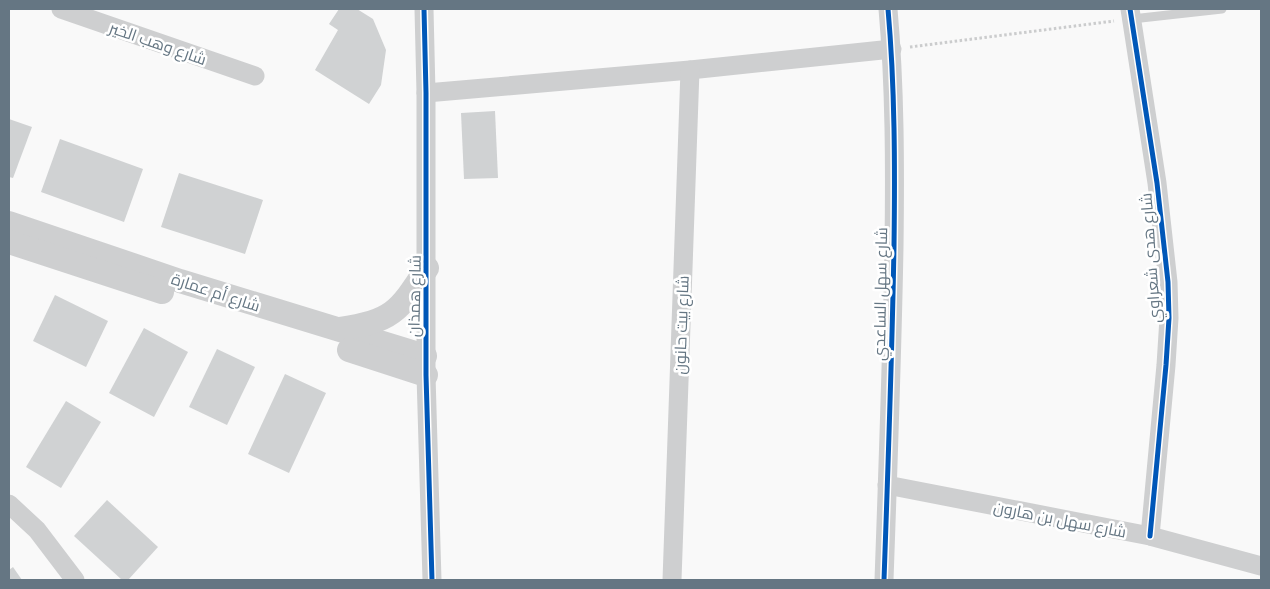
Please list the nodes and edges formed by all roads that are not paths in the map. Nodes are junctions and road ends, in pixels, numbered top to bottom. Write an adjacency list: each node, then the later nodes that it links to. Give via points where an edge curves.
1 (61, 9): 8 (street, شارع وهب الخير)
2 (888, 9): 6 (street, شارع سهل الساعدي)
3 (1222, 9): 5 (lane)
4 (423, 10): 9 (street, شارع همذان)
5 (1131, 14): 17 (street, شارع هدى شعراوي, via 1157,184 1168,282 1166,365)
6 (892, 49): 7 (street); 15 (street, شارع سهل الساعدي, via 895,154)
7 (690, 70): 9 (street); 21 (street, شارع بيت حانون)
8 (255, 76)
9 (426, 93): 12 (street, شارع همذان)
10 (9, 223): 13 (street, شارع أم عمارة)
11 (9, 242): 14 (street, شارع أم عمارة, via 178,297)
12 (427, 268): 13 (street, via 408,297 391,314 376,321); 14 (street, شارع همذان)
13 (336, 329): 14 (street, شارع أم عمارة)
14 (425, 366): 20 (street, شارع همذان)
15 (887, 485): 17 (street, شارع سهل بن هارون); 22 (street, شارع سهل الساعدي)
16 (10, 507): 19 (street, via 36,530)
17 (1150, 536): 18 (street, شارع سهل بن هارون)
18 (1261, 566)
19 (75, 580)
20 (432, 580)
21 (672, 580)
22 (884, 580)

